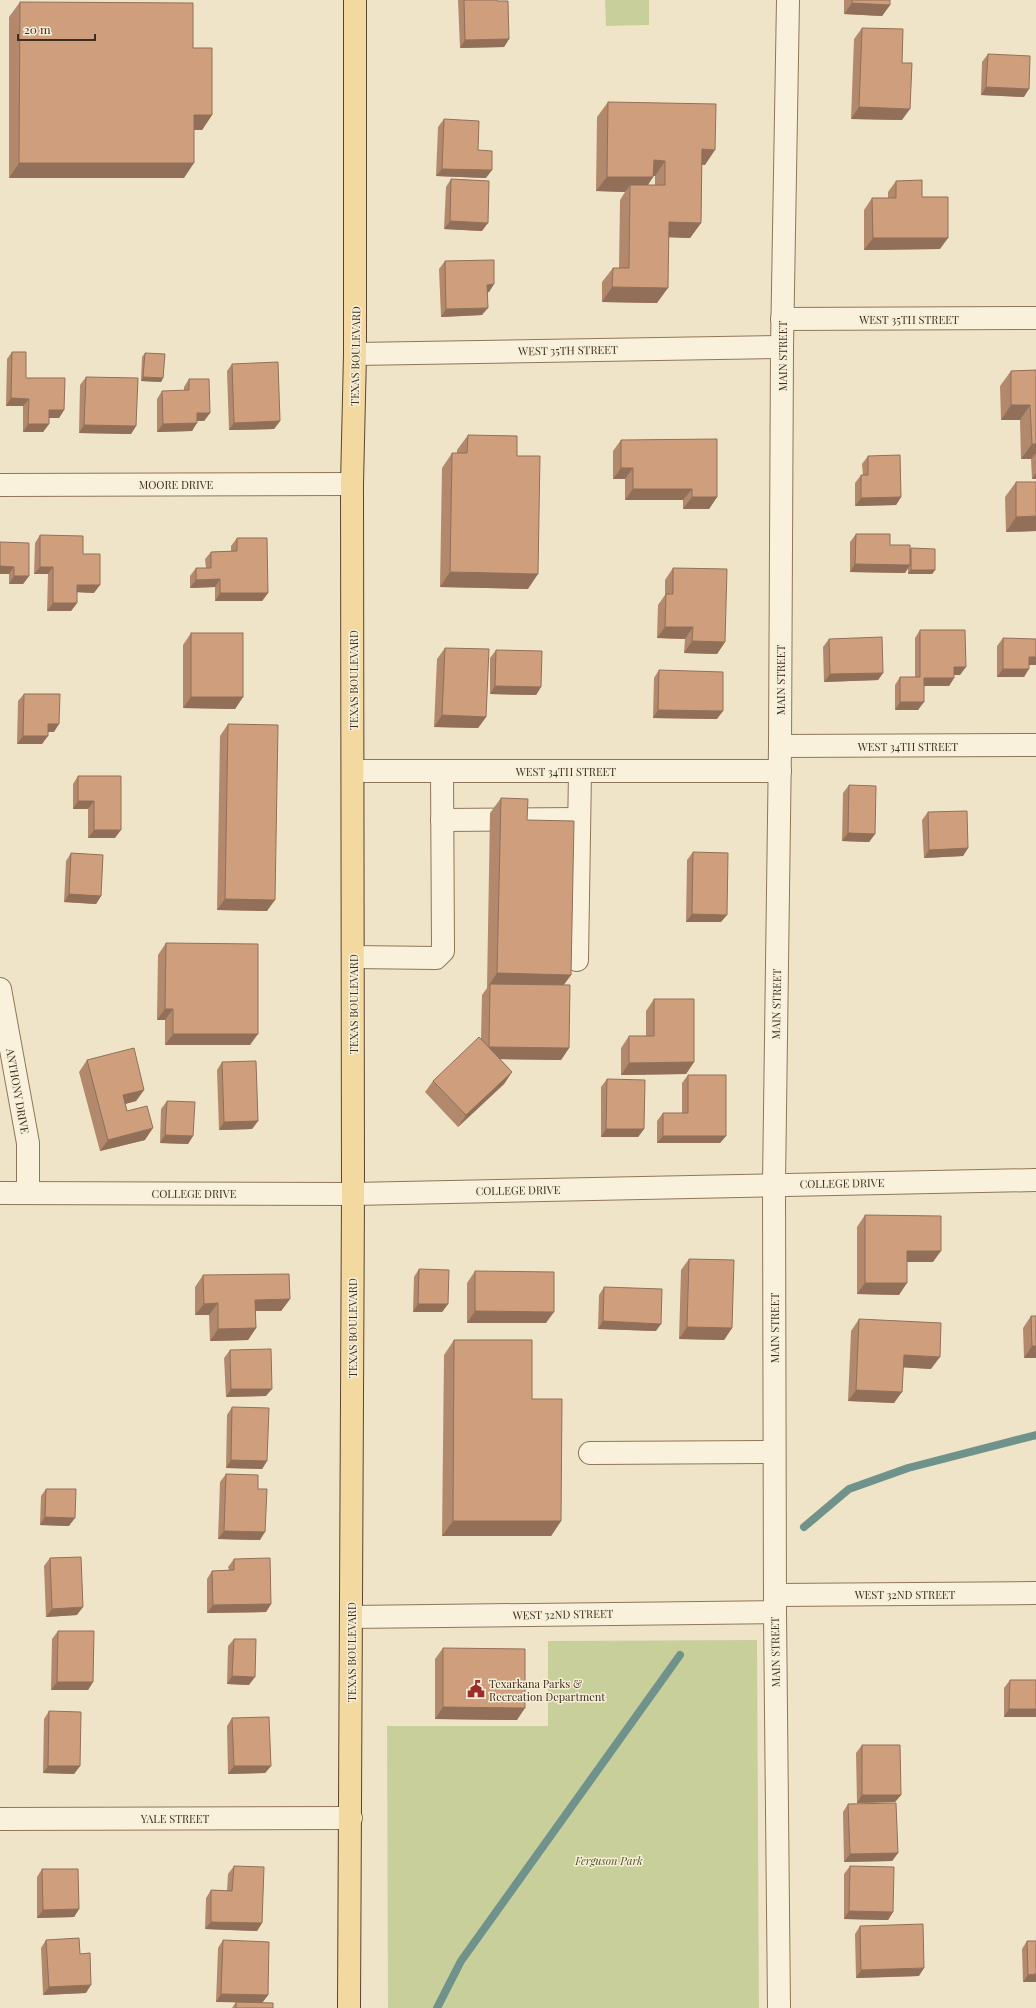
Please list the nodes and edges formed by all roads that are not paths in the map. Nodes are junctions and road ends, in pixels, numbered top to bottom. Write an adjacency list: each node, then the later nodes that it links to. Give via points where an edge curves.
1 (355, 0): 6 (main road, TEXAS BOULEVARD)
2 (788, 0): 4 (street, MAIN STREET)
3 (1036, 318): 4 (street, WEST 35TH STREET)
4 (782, 319): 5 (street, MAIN STREET)
5 (782, 347): 6 (street, WEST 35TH STREET); 9 (street, MAIN STREET)
6 (355, 354): 7 (main road, TEXAS BOULEVARD)
7 (352, 484): 8 (street, MOORE DRIVE); 13 (main road, TEXAS BOULEVARD)
8 (0, 485)
9 (780, 746): 10 (street, WEST 34TH STREET); 12 (street, MAIN STREET)
10 (1036, 746)
11 (580, 771): 12 (street, WEST 34TH STREET); 14 (street, WEST 34TH STREET); 15 (street)
12 (780, 771): 21 (street, MAIN STREET)
13 (353, 772): 14 (street, WEST 34TH STREET); 17 (main road, TEXAS BOULEVARD)
14 (442, 772): 16 (street)
15 (579, 819): 16 (street); 18 (street)
16 (442, 820): 17 (street, via 443,951 436,958)
17 (353, 957): 24 (main road, TEXAS BOULEVARD)
18 (577, 960)
19 (0, 989): 23 (street, ANTHONY DRIVE, via 28,1143)
20 (1036, 1180): 21 (street, COLLEGE DRIVE)
21 (774, 1184): 24 (street, COLLEGE DRIVE); 25 (street, MAIN STREET)
22 (0, 1193): 23 (street, COLLEGE DRIVE)
23 (28, 1193): 24 (street, COLLEGE DRIVE)
24 (353, 1194): 29 (main road, TEXAS BOULEVARD)
25 (774, 1452): 26 (street); 28 (street, MAIN STREET)
26 (590, 1453)
27 (1036, 1593): 28 (street, WEST 32ND STREET)
28 (774, 1603): 29 (street, WEST 32ND STREET); 33 (street, MAIN STREET)
29 (351, 1617): 30 (main road, TEXAS BOULEVARD)
30 (351, 1818): 31 (street, YALE STREET); 32 (main road, TEXAS BOULEVARD)
31 (0, 1819)
32 (349, 2008)
33 (779, 2008)

